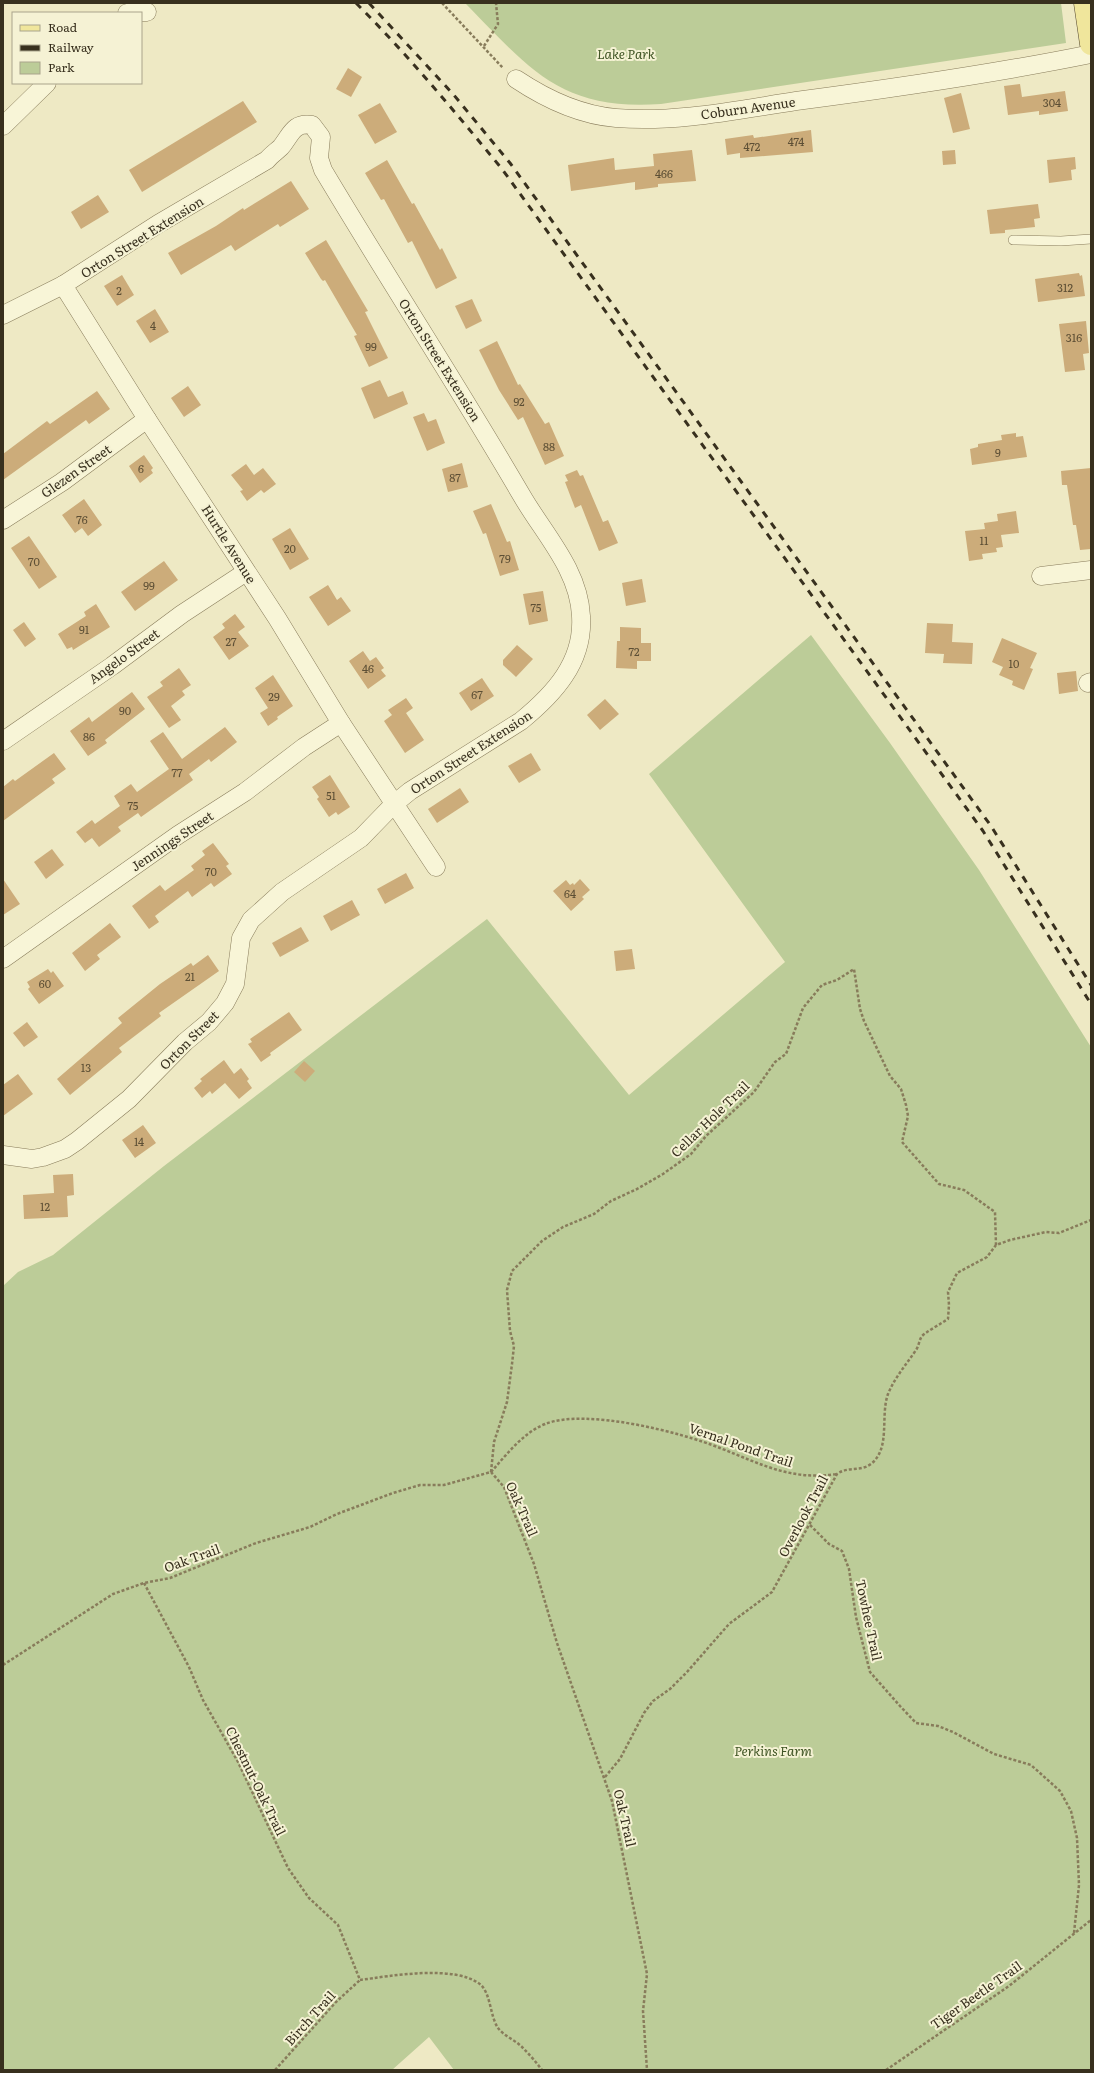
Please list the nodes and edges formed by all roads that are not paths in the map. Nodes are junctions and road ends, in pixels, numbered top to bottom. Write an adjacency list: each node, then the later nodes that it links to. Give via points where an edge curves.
1 (1085, 3): 4 (main road)
2 (142, 12): 3 (street)
3 (147, 12)
4 (1091, 44)
5 (1091, 54): 6 (street, Coburn Avenue, via 1007,71 668,118 615,118 586,113 545,97)
6 (516, 79)
7 (46, 84): 8 (street)
8 (3, 126)
9 (1091, 239): 10 (lane)
10 (1013, 240)
11 (63, 285): 12 (street); 13 (street, Hurtle Avenue); 20 (street, Orton Street Extension, via 158,224 267,160 294,128 306,124 312,125 319,132 322,144 319,158 323,170 561,556 571,575 580,604 581,627 577,652 566,676 546,699 521,721)
12 (3, 315)
13 (147, 419): 14 (street, Glezen Street, via 62,482); 16 (street, Hurtle Avenue)
14 (3, 520)
15 (1091, 570): 17 (street)
16 (246, 572): 18 (street, Hurtle Avenue, via 293,642); 19 (street, Angelo Street, via 182,614)
17 (1040, 576)
18 (341, 722): 20 (street, Hurtle Avenue); 22 (street, Jennings Street, via 245,792 178,835)
19 (3, 741)
20 (394, 804): 21 (street, Hurtle Avenue); 23 (street, Orton Street, via 361,838 282,892 251,920 241,938 235,984 225,1003 209,1022 129,1099 65,1149 32,1159)
21 (436, 867)
22 (3, 959)
23 (3, 1155)

